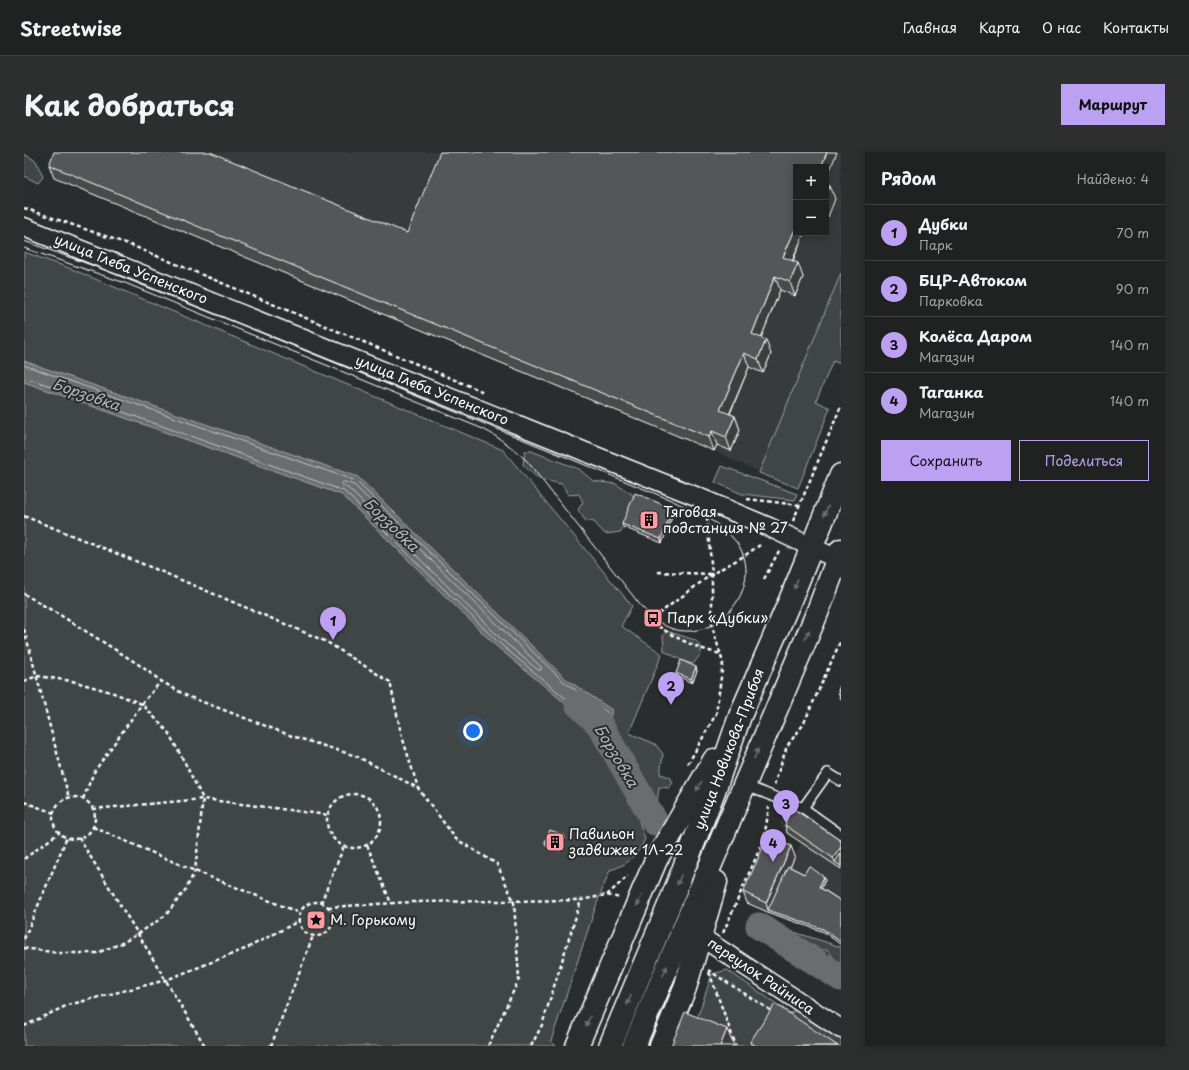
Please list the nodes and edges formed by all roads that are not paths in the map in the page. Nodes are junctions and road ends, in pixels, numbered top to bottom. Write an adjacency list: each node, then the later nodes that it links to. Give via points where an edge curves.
1 (24, 227): 3 (street, улица Глеба Успенского, via 698,497)
2 (841, 475): 3 (main road, улица Новикова-Прибоя, one-way to 3)
3 (811, 547): 4 (street, улица Глеба Успенского); 5 (main road, улица Новикова-Прибоя, one-way to 5)
4 (839, 555): 7 (main road, улица Новикова-Прибоя, one-way to 4)
5 (740, 716): 12 (main road, one-way to 12, via 656,860); 13 (main road, улица Новикова-Прибоя, one-way to 13, via 672,898)
6 (841, 781): 8 (lane, via 828,773)
7 (741, 794): 8 (lane, via 770,795); 10 (main road); 14 (main road, улица Новикова-Прибоя, one-way to 7)
8 (803, 808): 9 (lane)
9 (841, 835)
10 (709, 942): 11 (street, переулок Райниса); 15 (main road, via 685,988)
11 (841, 1029)
12 (577, 1046)
13 (610, 1046)
14 (634, 1046)
15 (661, 1046)

